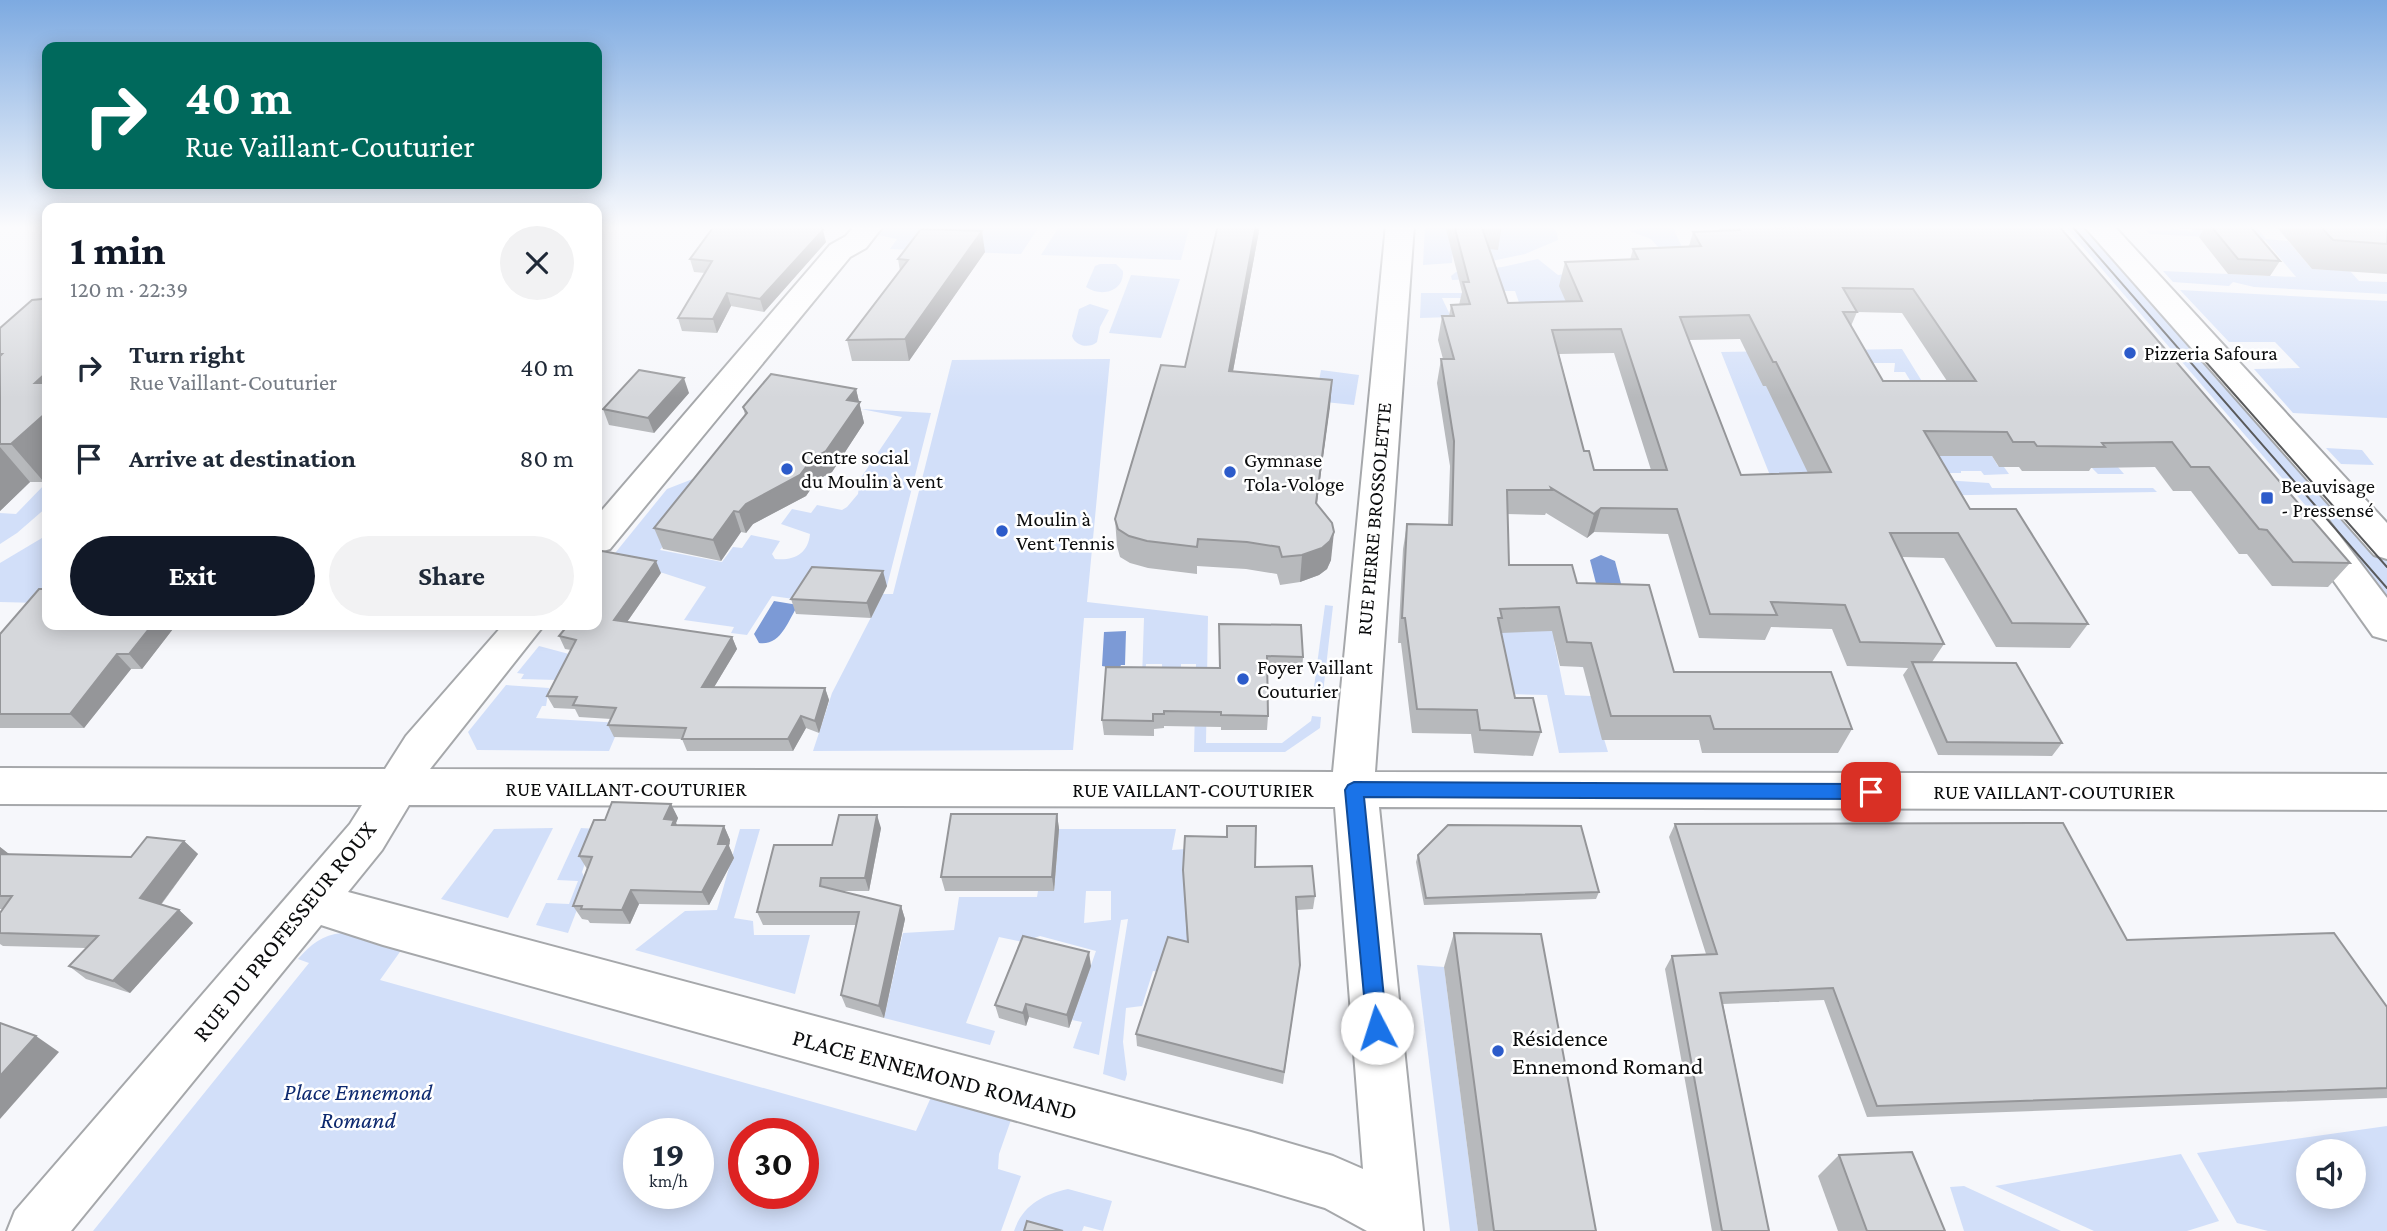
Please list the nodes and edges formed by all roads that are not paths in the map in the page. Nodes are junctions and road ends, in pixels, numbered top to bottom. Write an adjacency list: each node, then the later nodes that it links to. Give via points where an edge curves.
1 (809, 282): 5 (street)
2 (1395, 282): 11 (street, RUE PIERRE BROSSOLETTE)
3 (2151, 282): 6 (street)
4 (2296, 508): 7 (street)
5 (602, 534)
6 (2387, 546)
7 (2387, 626)
8 (521, 630): 10 (street, RUE DU PROFESSEUR ROUX, via 421,748)
9 (0, 786): 10 (street, RUE VAILLANT-COUTURIER)
10 (396, 788): 11 (street, RUE VAILLANT-COUTURIER); 13 (street, RUE DU PROFESSEUR ROUX, via 366,836)
11 (1354, 790): 12 (street, RUE VAILLANT-COUTURIER); 14 (street, RUE PIERRE BROSSOLETTE)
12 (2387, 792)
13 (311, 901): 14 (street, PLACE ENNEMOND ROMAND, via 1333,1183); 15 (street, RUE DU PROFESSEUR ROUX)
14 (1394, 1222)
15 (34, 1231)

